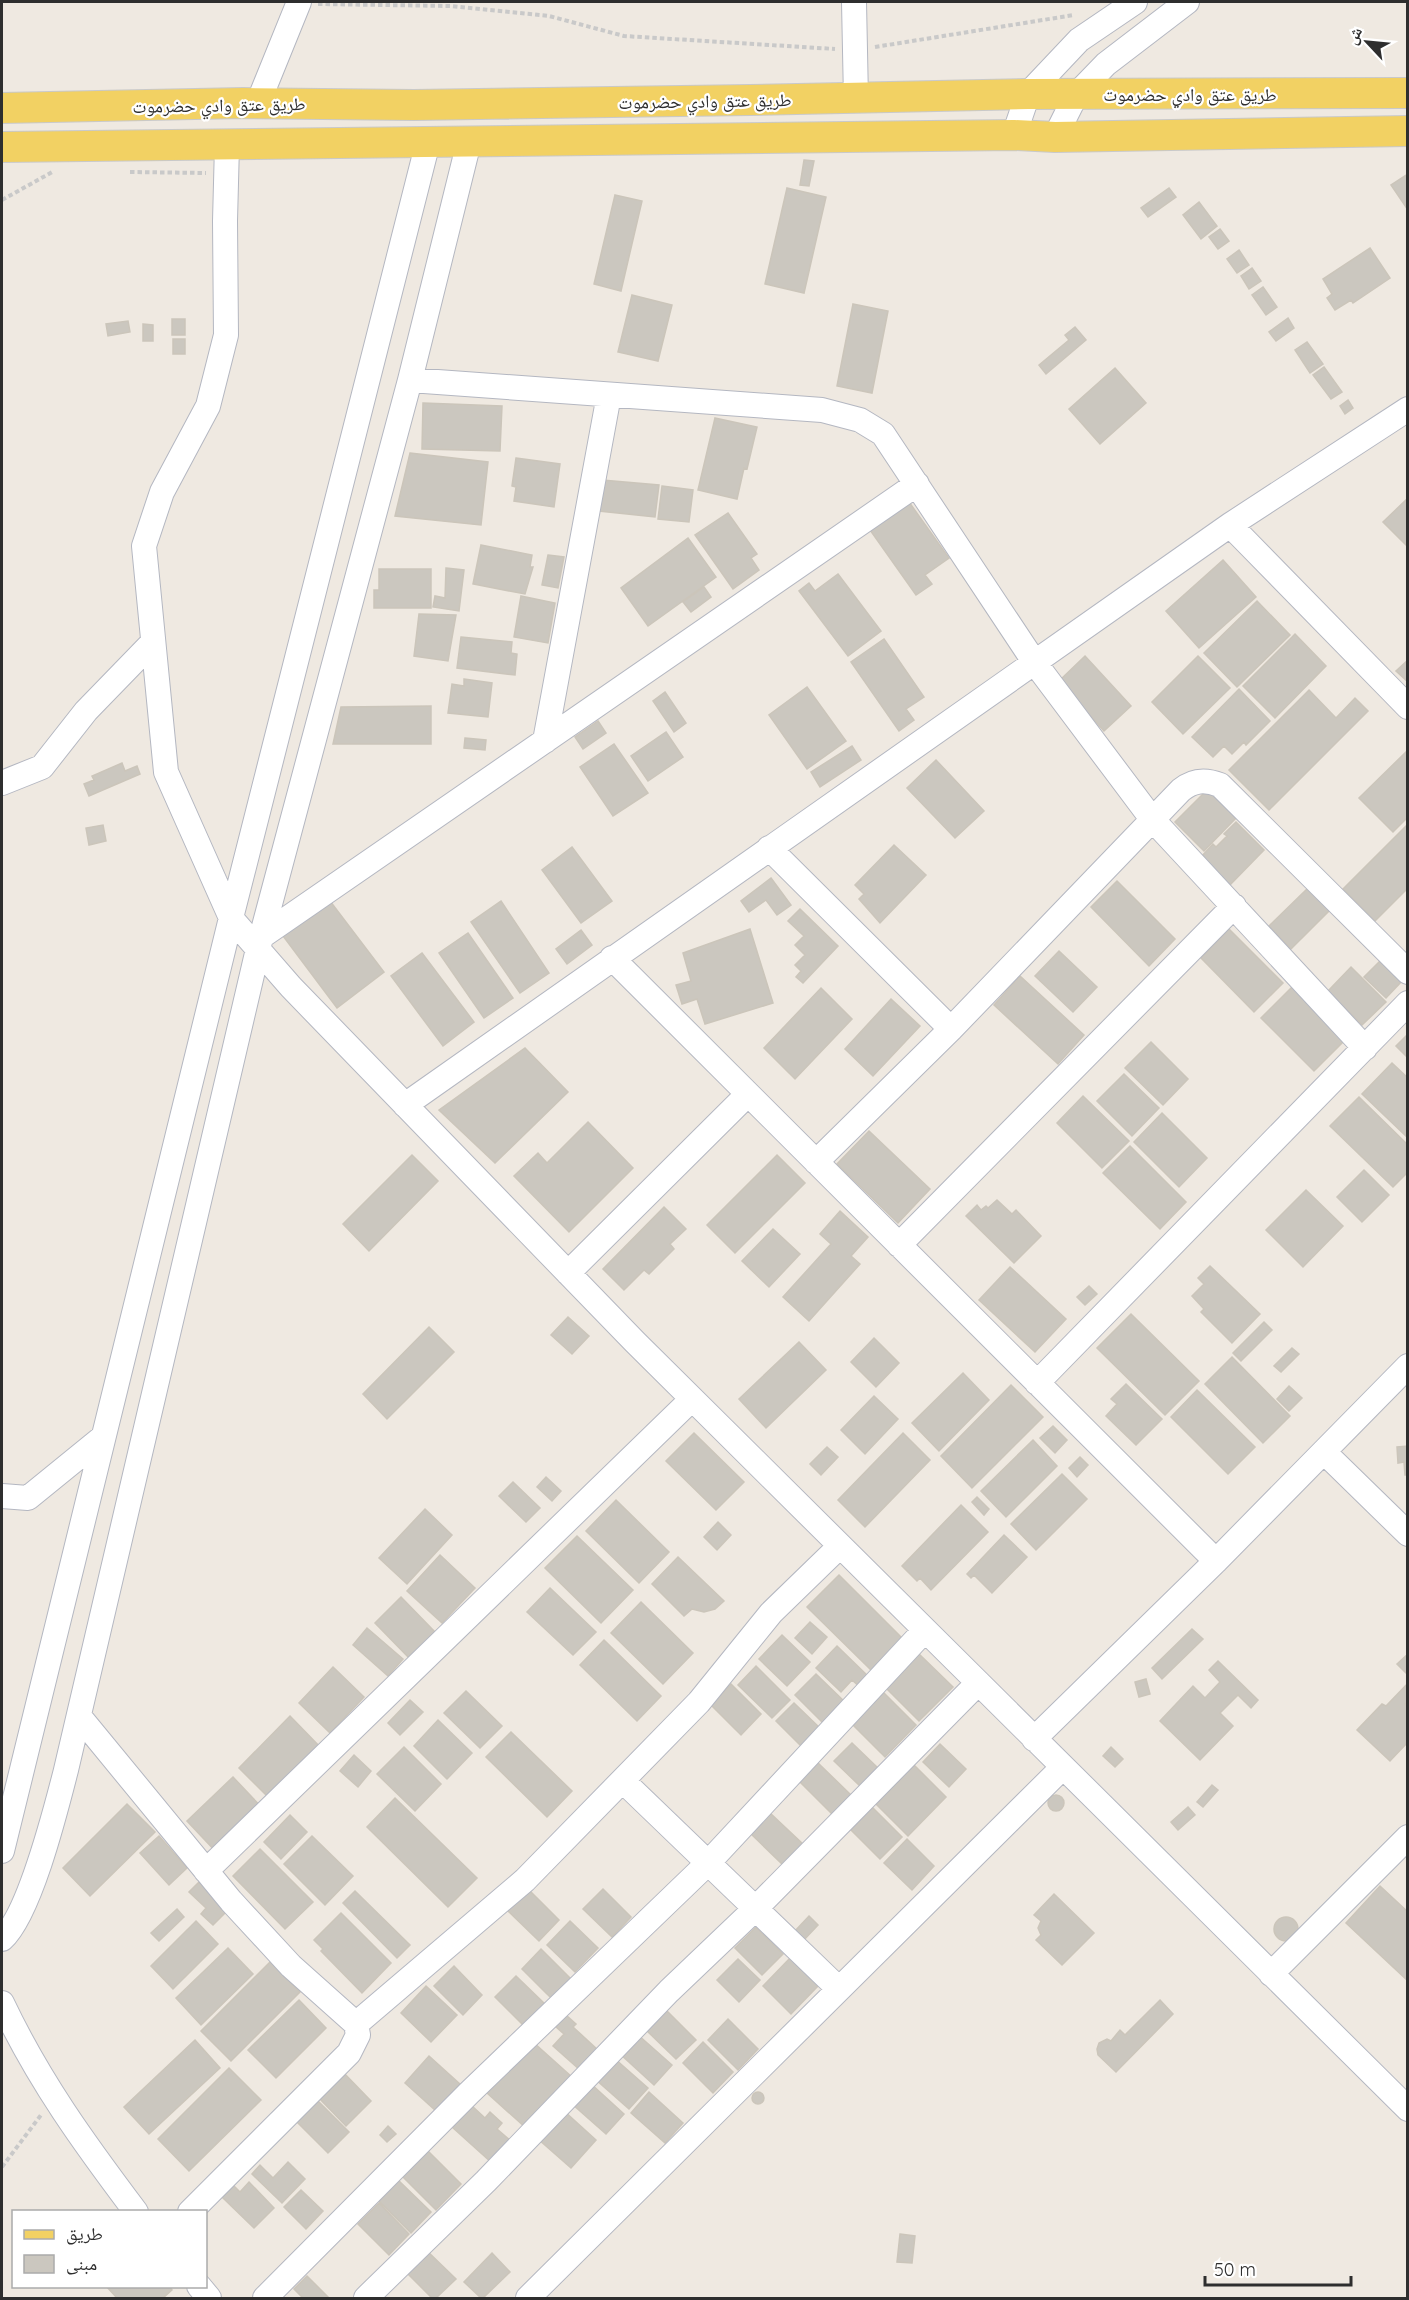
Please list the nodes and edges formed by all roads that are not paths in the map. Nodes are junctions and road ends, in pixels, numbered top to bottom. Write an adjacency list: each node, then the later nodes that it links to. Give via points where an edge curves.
1 (299, 2): 9 (street)
2 (854, 2): 8 (street)
3 (1136, 2): 6 (street, via 1079,40)
4 (1187, 2): 7 (street, via 1106,64)
5 (1407, 93): 7 (main road, طريق عتق وادي حضرموت)
6 (1028, 94): 7 (main road, طريق عتق وادي حضرموت); 8 (main road, طريق عتق وادي حضرموت); 12 (street)
7 (1076, 95): 13 (street)
8 (856, 99): 9 (main road, طريق عتق وادي حضرموت, via 414,105)
9 (258, 103): 10 (main road, طريق عتق وادي حضرموت); 17 (main road, via 249,119)
10 (2, 108)
11 (1407, 131): 13 (main road, طريق عتق وادي حضرموت)
12 (1014, 135): 13 (main road, طريق عتق وادي حضرموت); 15 (main road, طريق عتق وادي حضرموت)
13 (1056, 137)
14 (429, 142): 15 (main road, طريق عتق وادي حضرموت); 17 (main road, طريق عتق وادي حضرموت); 31 (street)
15 (469, 142): 18 (street)
16 (2, 147): 17 (main road, طريق عتق وادي حضرموت)
17 (242, 152): 23 (street, via 226,335 208,406 162,492 144,546)
18 (410, 380): 19 (street); 32 (street)
19 (609, 395): 21 (street, via 847,415 883,434); 26 (street)
20 (1407, 410): 22 (street)
21 (917, 484): 24 (street); 26 (street)
22 (1230, 525): 24 (street); 25 (street)
23 (152, 643): 27 (street, via 86,711 42,767); 31 (street, via 166,772)
24 (1035, 663): 28 (street); 29 (street)
25 (1407, 707)
26 (545, 741): 32 (street)
27 (2, 783)
28 (1152, 819): 30 (street); 34 (street, via 1187,785 1202,780 1220,785); 36 (street)
29 (769, 848): 33 (street); 36 (street)
30 (1234, 906): 37 (street); 41 (street)
31 (231, 918): 32 (street); 46 (street)
32 (260, 943): 39 (street, via 291,987); 54 (street)
33 (612, 958): 38 (street); 39 (street)
34 (1407, 972)
35 (1407, 1003): 37 (street)
36 (951, 1029): 40 (street)
37 (1365, 1048): 44 (street)
38 (748, 1094): 40 (street); 42 (street)
39 (405, 1105): 42 (street)
40 (816, 1161): 41 (street)
41 (899, 1245): 44 (street)
42 (568, 1273): 45 (street)
43 (1407, 1366): 47 (street)
44 (1037, 1383): 51 (street)
45 (692, 1399): 50 (street); 61 (street)
46 (103, 1437): 48 (street, via 28,1498); 59 (street)
47 (1324, 1452): 49 (street); 51 (street)
48 (2, 1496)
49 (1407, 1534)
50 (840, 1546): 52 (street); 57 (street, via 771,1612 699,1702)
51 (1216, 1561): 55 (street)
52 (925, 1630): 53 (street); 60 (street)
53 (978, 1683): 55 (street); 62 (street)
54 (78, 1716): 61 (street); 63 (street, via 42,1855 15,1922)
55 (1034, 1739): 56 (street)
56 (1063, 1767): 64 (street); 65 (street)
57 (623, 1781): 60 (street); 67 (street, via 525,1880)
58 (1407, 1837): 64 (street)
59 (2, 1851)
60 (708, 1863): 62 (street); 71 (street, via 468,2093)
61 (206, 1871): 67 (street, via 291,1966)
62 (755, 1909): 65 (street); 72 (street)
63 (2, 1939)
64 (1271, 1974): 68 (street)
65 (839, 1989): 73 (street)
66 (2, 2003): 69 (street, via 53,2098)
67 (356, 2024): 70 (street, via 358,2035 350,2053)
68 (1407, 2109)
69 (135, 2210)
70 (191, 2210)
71 (265, 2298)
72 (366, 2298)
73 (528, 2298)

